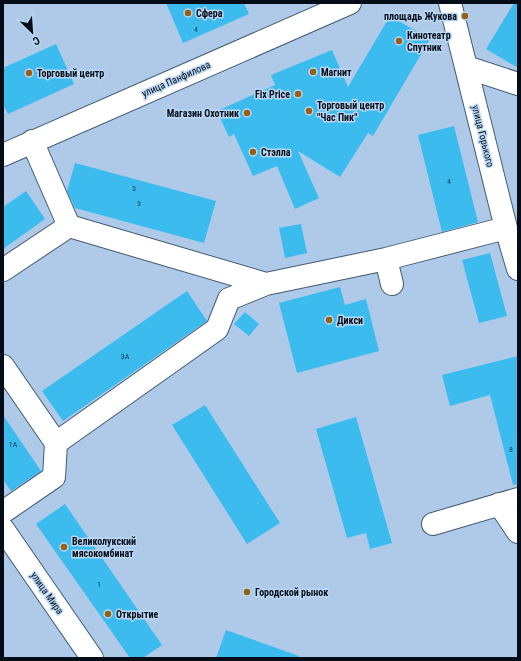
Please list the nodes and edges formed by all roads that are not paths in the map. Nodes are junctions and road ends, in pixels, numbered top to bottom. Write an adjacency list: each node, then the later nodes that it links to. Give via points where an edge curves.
1 (350, 3): 5 (street, улица Панфилова)
2 (450, 3): 3 (street, улица Горького)
3 (466, 67): 4 (street); 8 (street, улица Горького)
4 (518, 84)
5 (32, 141): 6 (street, улица Панфилова); 7 (street)
6 (3, 155)
7 (69, 226): 11 (street); 12 (street)
8 (506, 228): 9 (street); 10 (street, улица Горького)
9 (386, 259): 12 (street); 13 (street)
10 (518, 269)
11 (3, 270)
12 (266, 284): 15 (street, via 229,299 217,330)
13 (392, 284)
14 (3, 366): 15 (street)
15 (56, 443): 17 (street, via 54,477)
16 (509, 502): 18 (street); 20 (street)
17 (3, 512)
18 (433, 524)
19 (3, 529): 21 (street, улица Мира)
20 (518, 532)
21 (92, 658)

